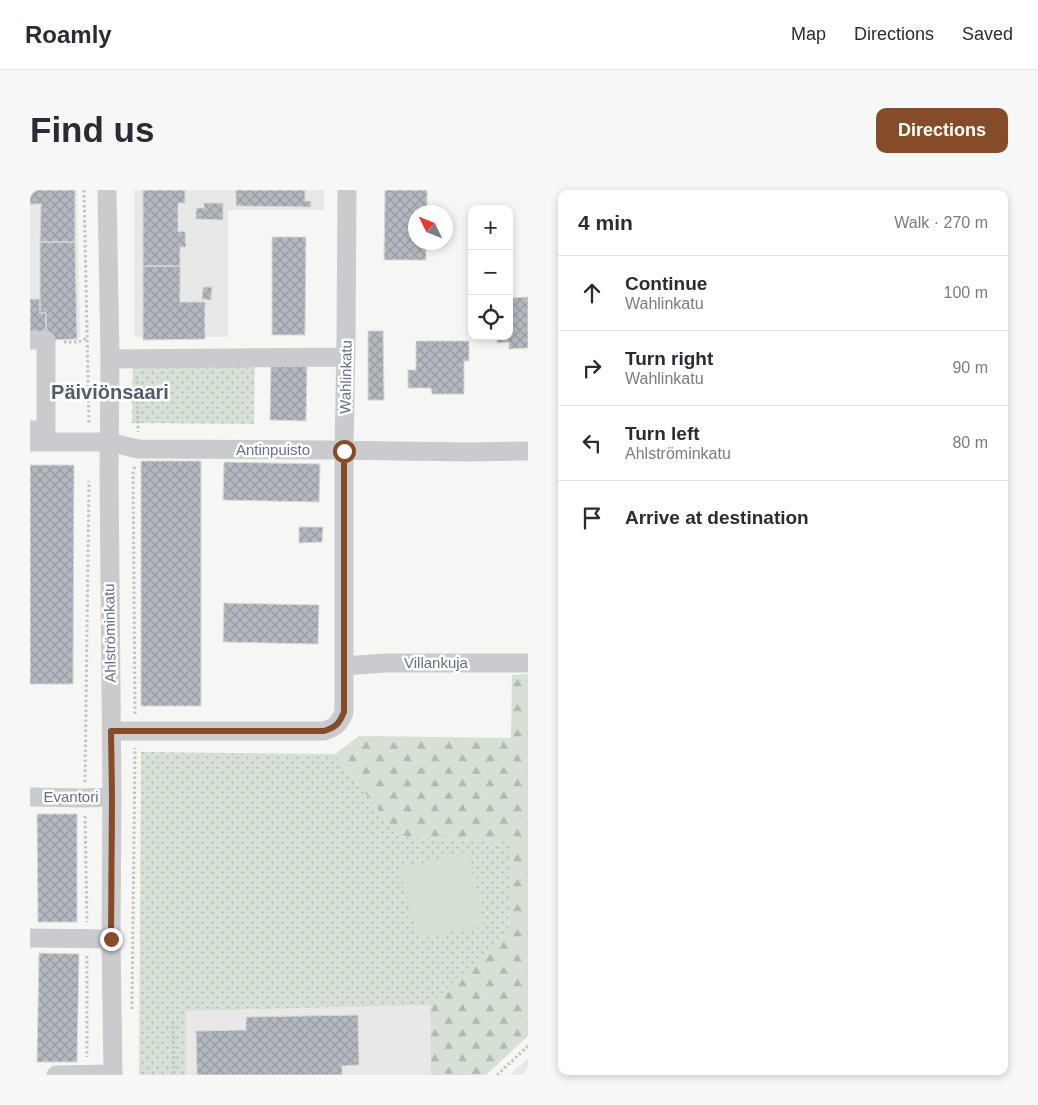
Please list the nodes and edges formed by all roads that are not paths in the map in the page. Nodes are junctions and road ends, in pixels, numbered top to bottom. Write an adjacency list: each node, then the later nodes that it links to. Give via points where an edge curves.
1 (108, 190): 5 (street, Ahlströminkatu)
2 (347, 190): 4 (street, Wahlinkatu)
3 (38, 341): 6 (street, via 46,430)
4 (346, 357): 5 (street); 9 (street, Wahlinkatu)
5 (110, 359): 8 (street, Ahlströminkatu)
6 (30, 430)
7 (30, 442): 8 (street, Antinpuisto)
8 (109, 442): 9 (street, Antinpuisto, via 138,449); 13 (street, Ahlströminkatu)
9 (344, 451): 10 (street, Antinpuisto); 12 (street, Wahlinkatu)
10 (528, 451)
11 (528, 662): 12 (street, Villankuja)
12 (344, 666): 13 (street, Wahlinkatu, via 344,712 333,728 324,731)
13 (111, 731): 14 (street, Ahlströminkatu)
14 (112, 797): 15 (street, Evantori); 17 (street, Ahlströminkatu)
15 (30, 798)
16 (30, 938): 17 (street)
17 (111, 939): 18 (street, Ahlströminkatu)
18 (113, 1074): 19 (street)
19 (56, 1075)

